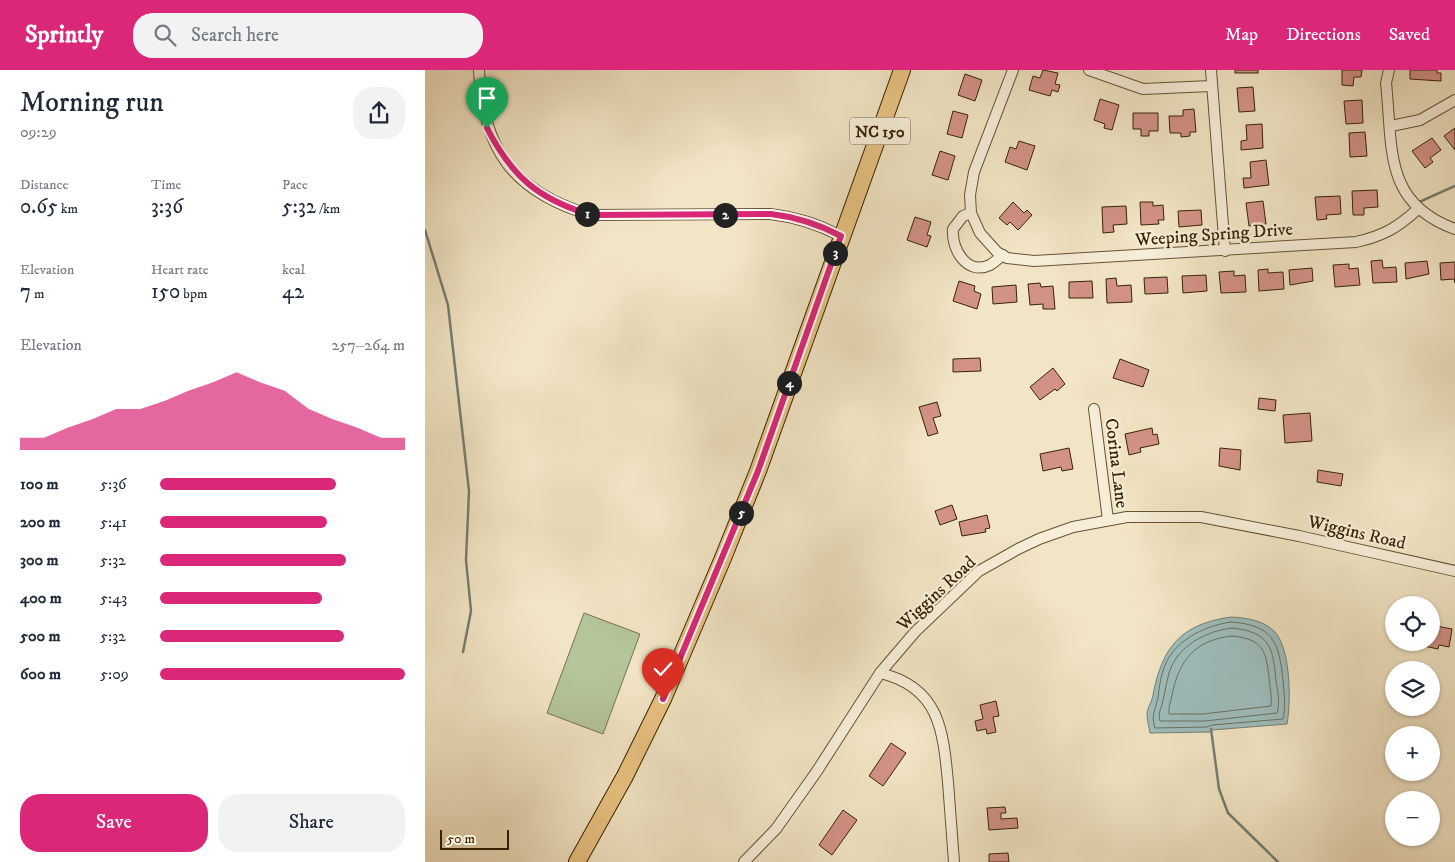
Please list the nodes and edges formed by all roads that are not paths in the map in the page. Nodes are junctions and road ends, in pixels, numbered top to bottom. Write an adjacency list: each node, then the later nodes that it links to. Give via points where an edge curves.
1 (479, 70): 13 (street, via 487,128 500,153 515,174 562,207 591,215 791,216)
2 (902, 70): 13 (main road, NC 150)
3 (1013, 70): 11 (street, via 974,172)
4 (1089, 70): 7 (street, via 1143,89)
5 (1211, 70): 7 (street)
6 (1389, 70): 9 (street, via 1386,83)
7 (1211, 86): 14 (street)
8 (1455, 100): 9 (street, via 1420,120)
9 (1391, 126): 10 (street, via 1394,165 1400,186)
10 (1418, 209): 12 (street, via 1438,223); 14 (street, Weeping Spring Drive, via 1380,236 1356,242)
11 (971, 213): 15 (street, via 980,233); 15 (street, via 955,223 953,229 955,250 962,260 982,267)
12 (1455, 229)
13 (841, 236): 20 (main road, NC 150, via 758,471 682,659 632,762)
14 (1225, 251): 15 (street, Weeping Spring Drive, via 1034,261)
15 (1003, 255)
16 (1094, 409): 17 (street, Corina Lane)
17 (1108, 520): 18 (street, Wiggins Road, via 1154,516 1218,520); 19 (street, Wiggins Road, via 1056,533 1017,549 979,571 915,632)
18 (1455, 571)
19 (880, 673): 21 (street, Wiggins Road, via 777,828); 22 (street, via 897,677 920,691 934,709 944,738)
20 (577, 862)
21 (744, 862)
22 (954, 862)

